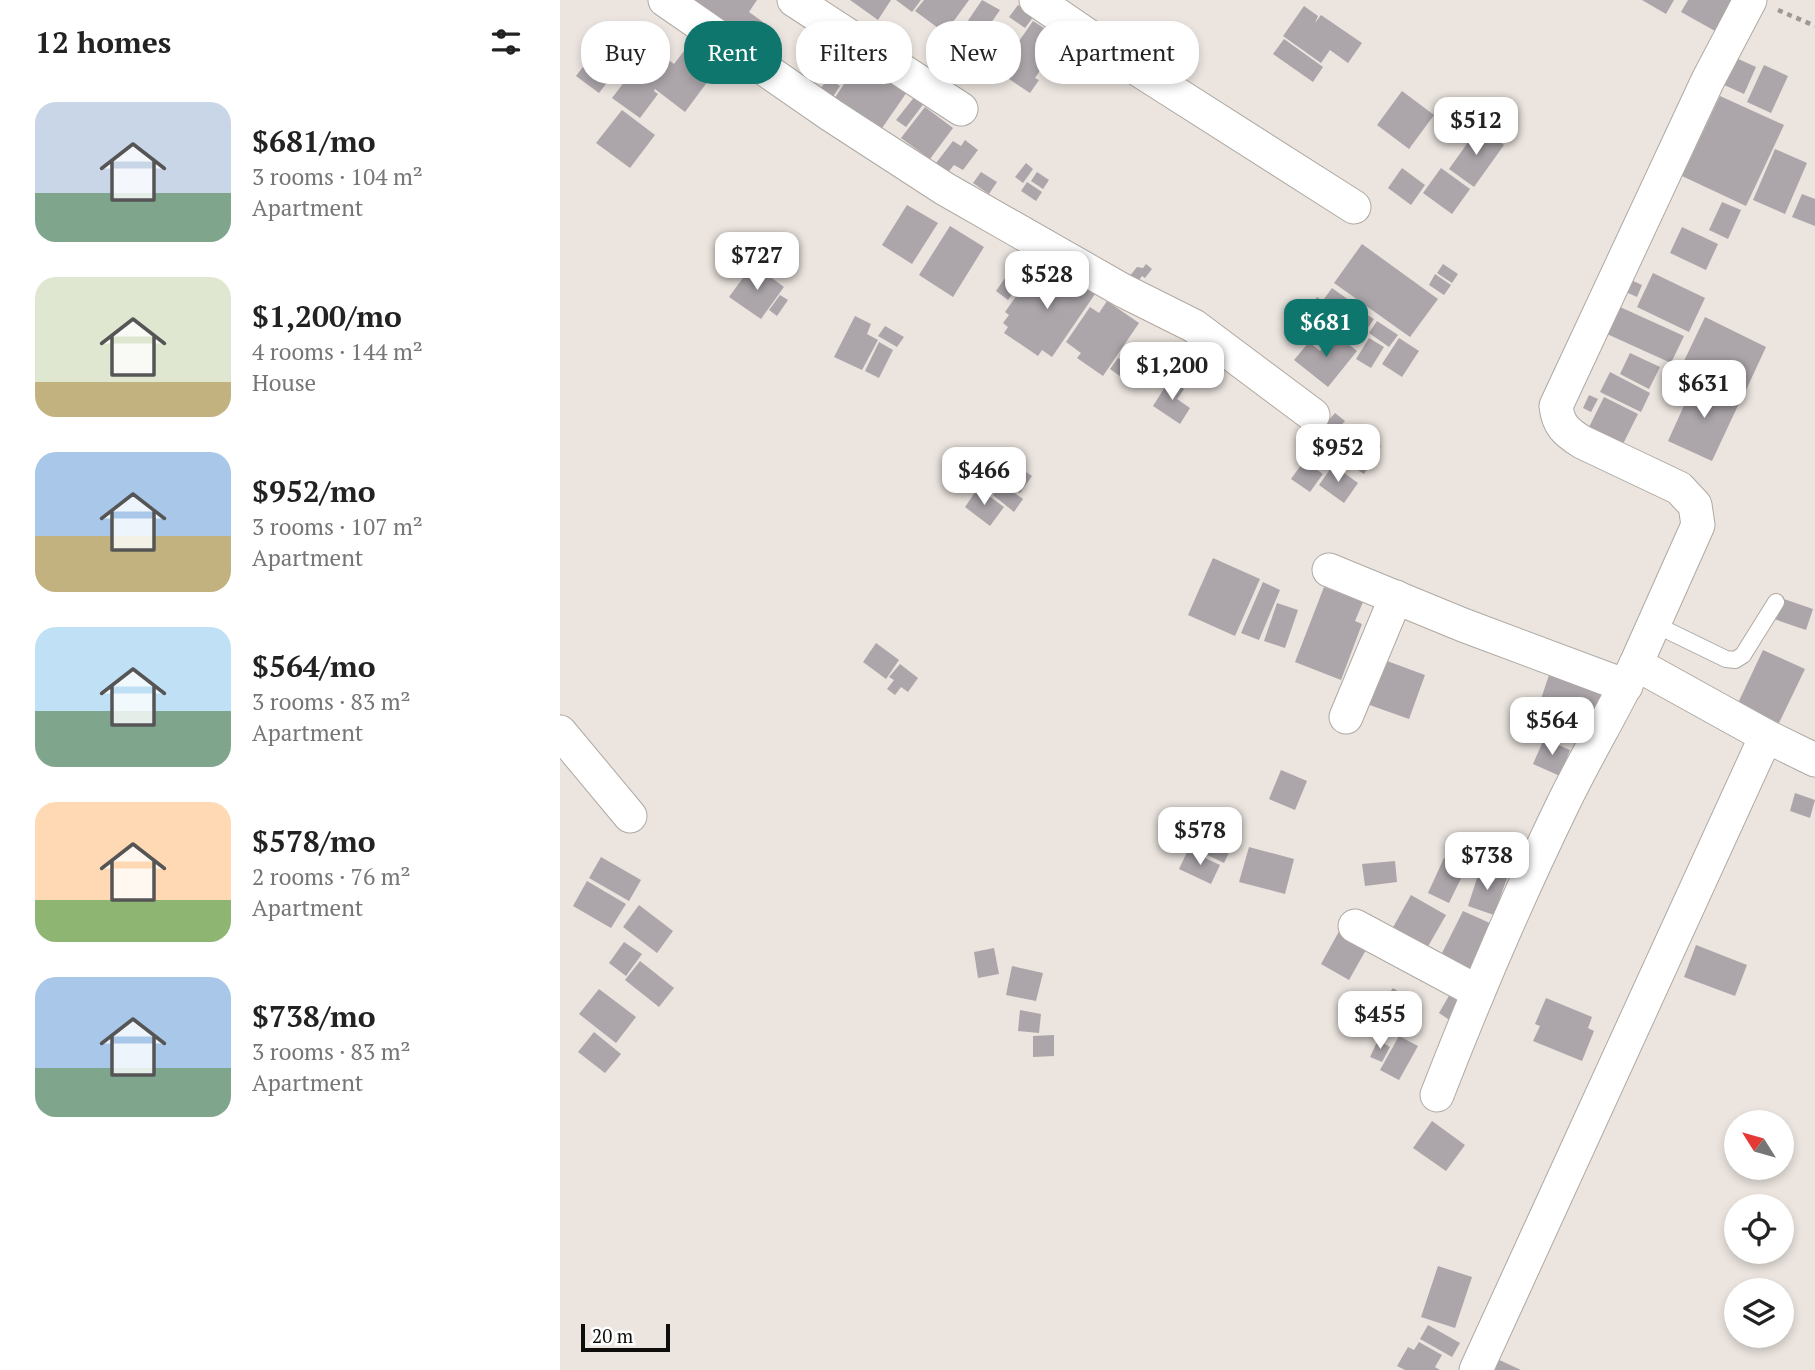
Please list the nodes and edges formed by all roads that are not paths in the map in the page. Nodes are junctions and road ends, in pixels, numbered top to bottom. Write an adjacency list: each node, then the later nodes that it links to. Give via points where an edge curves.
1 (665, 0): 7 (street, via 945,189 1194,326)
2 (794, 0): 5 (street)
3 (1036, 0): 6 (street)
4 (1759, 3): 11 (street, via 1696,106 1556,407 1560,425 1581,442 1679,488 1695,505 1698,525)
5 (961, 109)
6 (1354, 207)
7 (1313, 415)
8 (1329, 570): 9 (street)
9 (1396, 597): 12 (street); 13 (street)
10 (1776, 602): 11 (lane, via 1743,655 1735,660)
11 (1654, 624): 12 (street)
12 (1631, 675): 15 (street); 19 (street, via 1557,816)
13 (1346, 718)
14 (560, 732): 17 (street)
15 (1766, 736): 16 (street); 21 (street)
16 (1815, 760)
17 (630, 816)
18 (1355, 926): 19 (street)
19 (1478, 992): 20 (street)
20 (1437, 1095)
21 (1476, 1370)

